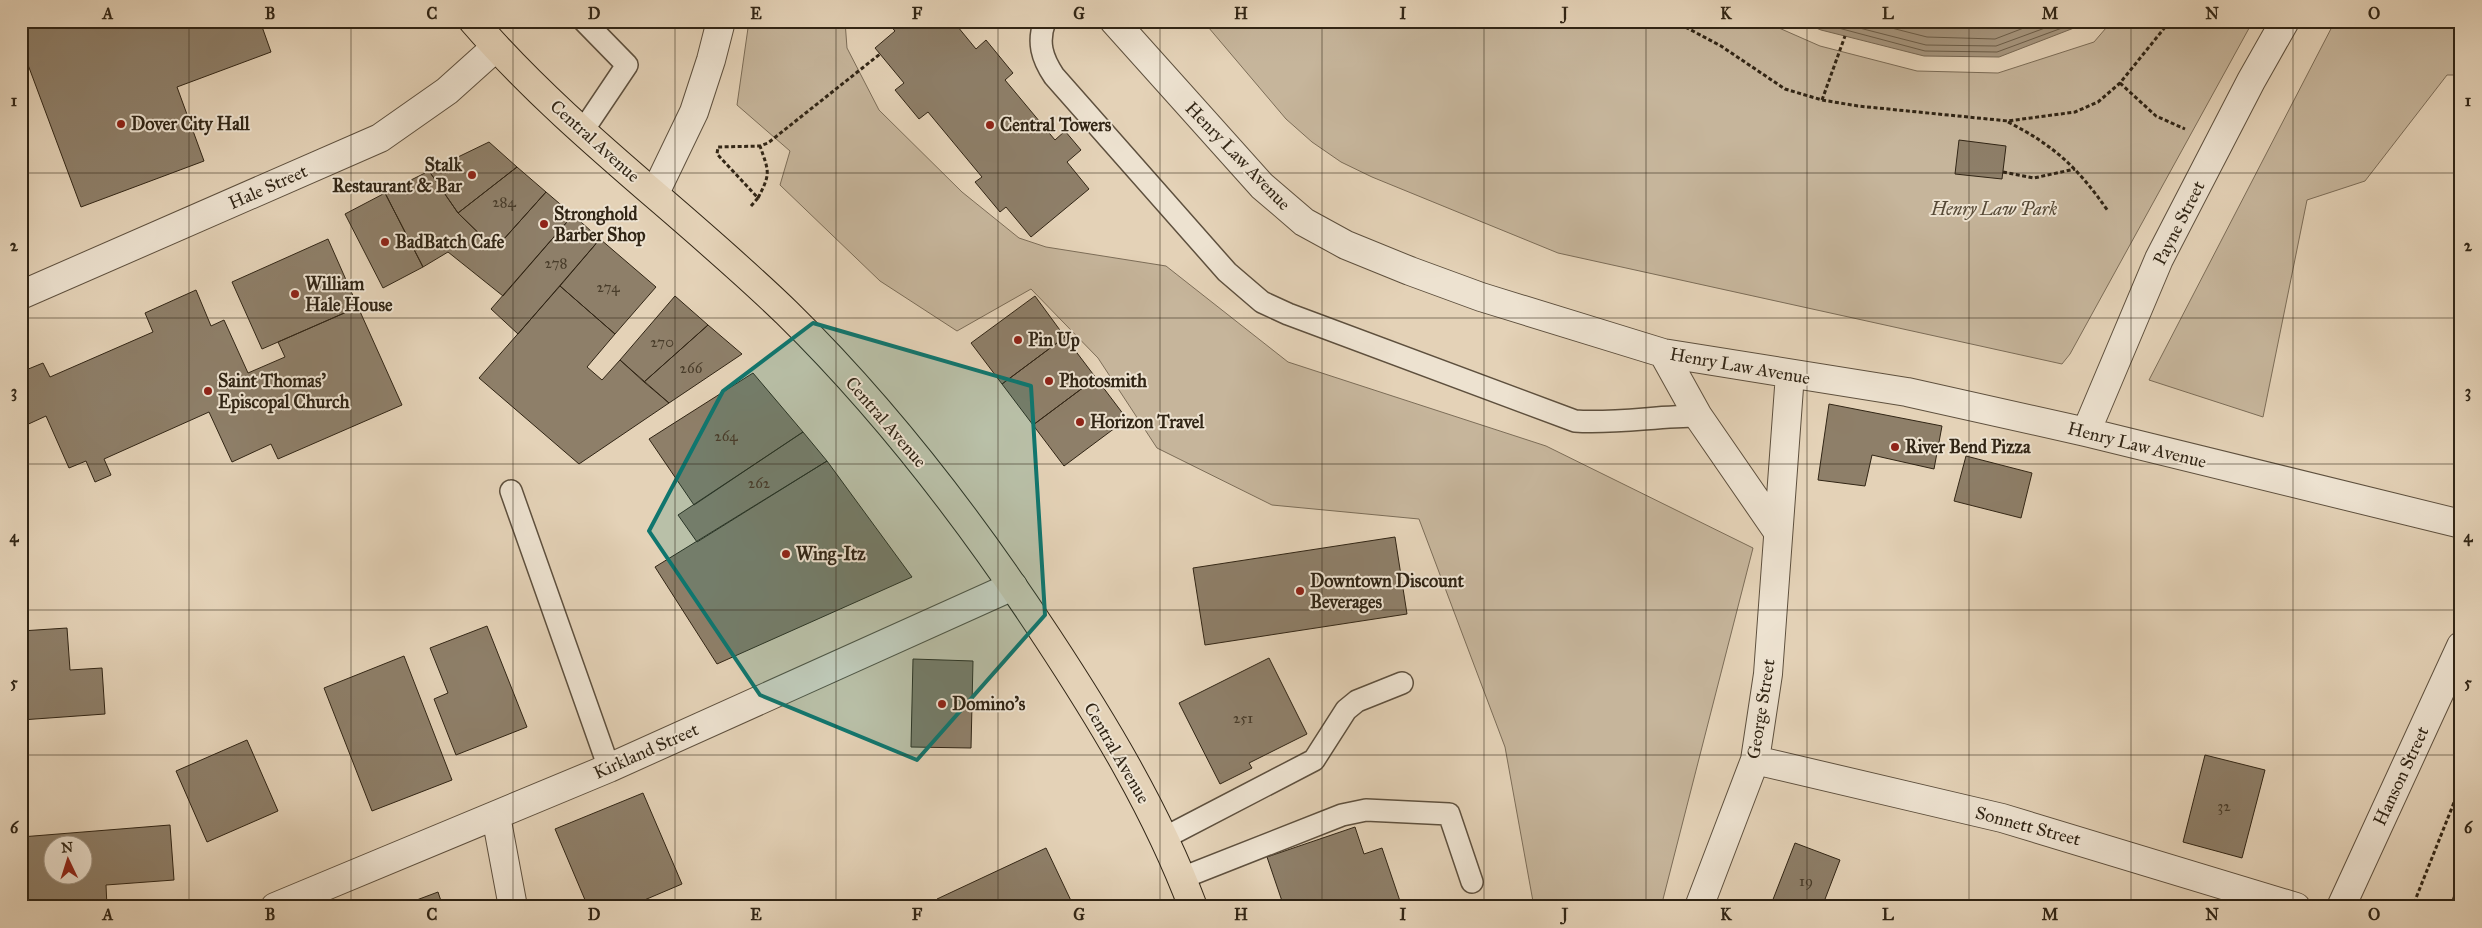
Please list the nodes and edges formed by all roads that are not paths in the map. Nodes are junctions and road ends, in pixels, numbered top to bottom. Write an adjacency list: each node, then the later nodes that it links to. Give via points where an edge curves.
1 (473, 21): 7 (main road, Central Avenue)
2 (584, 21): 8 (lane, via 627,65)
3 (721, 21): 9 (street, via 694,112)
4 (1045, 21): 13 (lane, via 1040,46 1043,60 1054,76 1227,272 1262,302 1575,420 1594,422)
5 (1114, 21): 11 (street, Henry Law Avenue, via 1262,186 1304,222 1346,245 1481,297)
6 (2285, 21): 14 (street, Payne Street, via 2159,259)
7 (496, 48): 8 (main road, Central Avenue); 10 (street, Hale Street, via 446,91 380,138)
8 (582, 132): 9 (main road, Central Avenue)
9 (654, 193): 18 (main road, Central Avenue, via 788,314 861,391 928,471)
10 (21, 295)
11 (1663, 353): 12 (street, Henry Law Avenue); 13 (street)
12 (1790, 374): 14 (street, Henry Law Avenue, via 1906,392); 17 (street, George Street)
13 (1698, 416): 17 (street)
14 (2086, 432): 16 (street, Henry Law Avenue)
15 (511, 492): 22 (lane)
16 (2461, 524)
17 (1778, 532): 21 (street, George Street, via 1768,674)
18 (1013, 586): 22 (street, Kirkland Street); 24 (main road, Central Avenue, via 1074,679)
19 (2461, 646): 32 (street, Hanson Street)
20 (1402, 683): 24 (lane, via 1358,700 1346,710 1314,760)
21 (1755, 760): 30 (street, George Street); 31 (street, Sonnett Street, via 2002,818)
22 (608, 768): 23 (street, Kirkland Street)
23 (496, 816): 27 (street, Kirkland Street); 28 (street)
24 (1164, 838): 25 (main road, Central Avenue)
25 (1182, 878): 26 (lane, via 1342,815 1366,810 1449,814); 29 (main road, Central Avenue)
26 (1472, 882)
27 (275, 907)
28 (513, 907)
29 (1193, 907)
30 (1699, 907)
31 (2296, 907)
32 (2341, 907)

